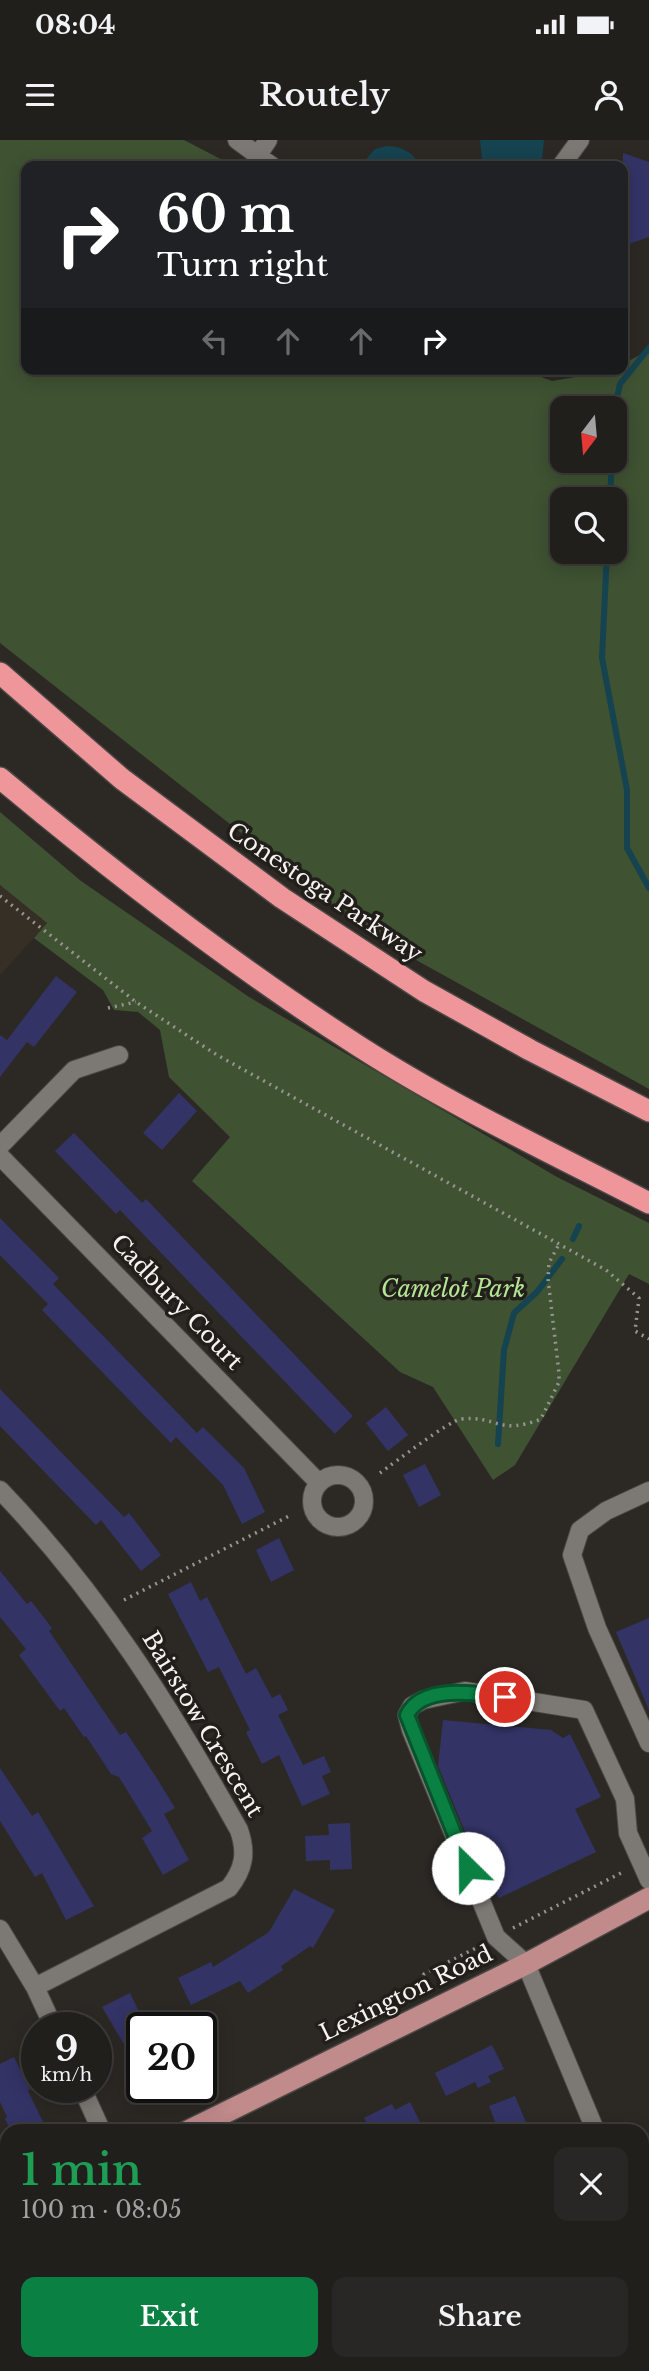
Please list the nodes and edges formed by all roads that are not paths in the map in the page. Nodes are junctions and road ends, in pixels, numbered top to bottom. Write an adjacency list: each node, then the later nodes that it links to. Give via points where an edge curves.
1 (237, 140): 4 (street)
2 (268, 140): 4 (street)
3 (580, 140): 5 (street)
4 (265, 161)
5 (565, 161)
6 (0, 673): 9 (highway, Conestoga Parkway, via 122,779 282,898 424,991)
7 (0, 778): 12 (highway, via 89,853 206,941 361,1047 488,1121)
8 (119, 1055): 10 (street, via 74,1070)
9 (649, 1111)
10 (0, 1146)
11 (0, 1156): 13 (street, Cadbury Court)
12 (649, 1203)
13 (319, 1483)
14 (0, 1490): 21 (street, Bairstow Crescent, via 110,1619 181,1725 245,1848 240,1874 229,1888)
15 (649, 1491): 16 (street, via 606,1511 580,1530 572,1555 597,1628)
16 (649, 1743)
17 (646, 1871): 20 (street, via 628,1833 625,1799 584,1710 465,1691 412,1706 407,1715 411,1730 496,1937)
18 (649, 1898): 20 (main road, Lexington Road)
19 (0, 1928): 21 (street)
20 (526, 1964): 25 (main road, Lexington Road); 26 (street)
21 (34, 1987): 22 (street)
22 (46, 2012)
23 (89, 2103): 24 (street)
24 (98, 2124)
25 (202, 2124)
26 (593, 2124)

